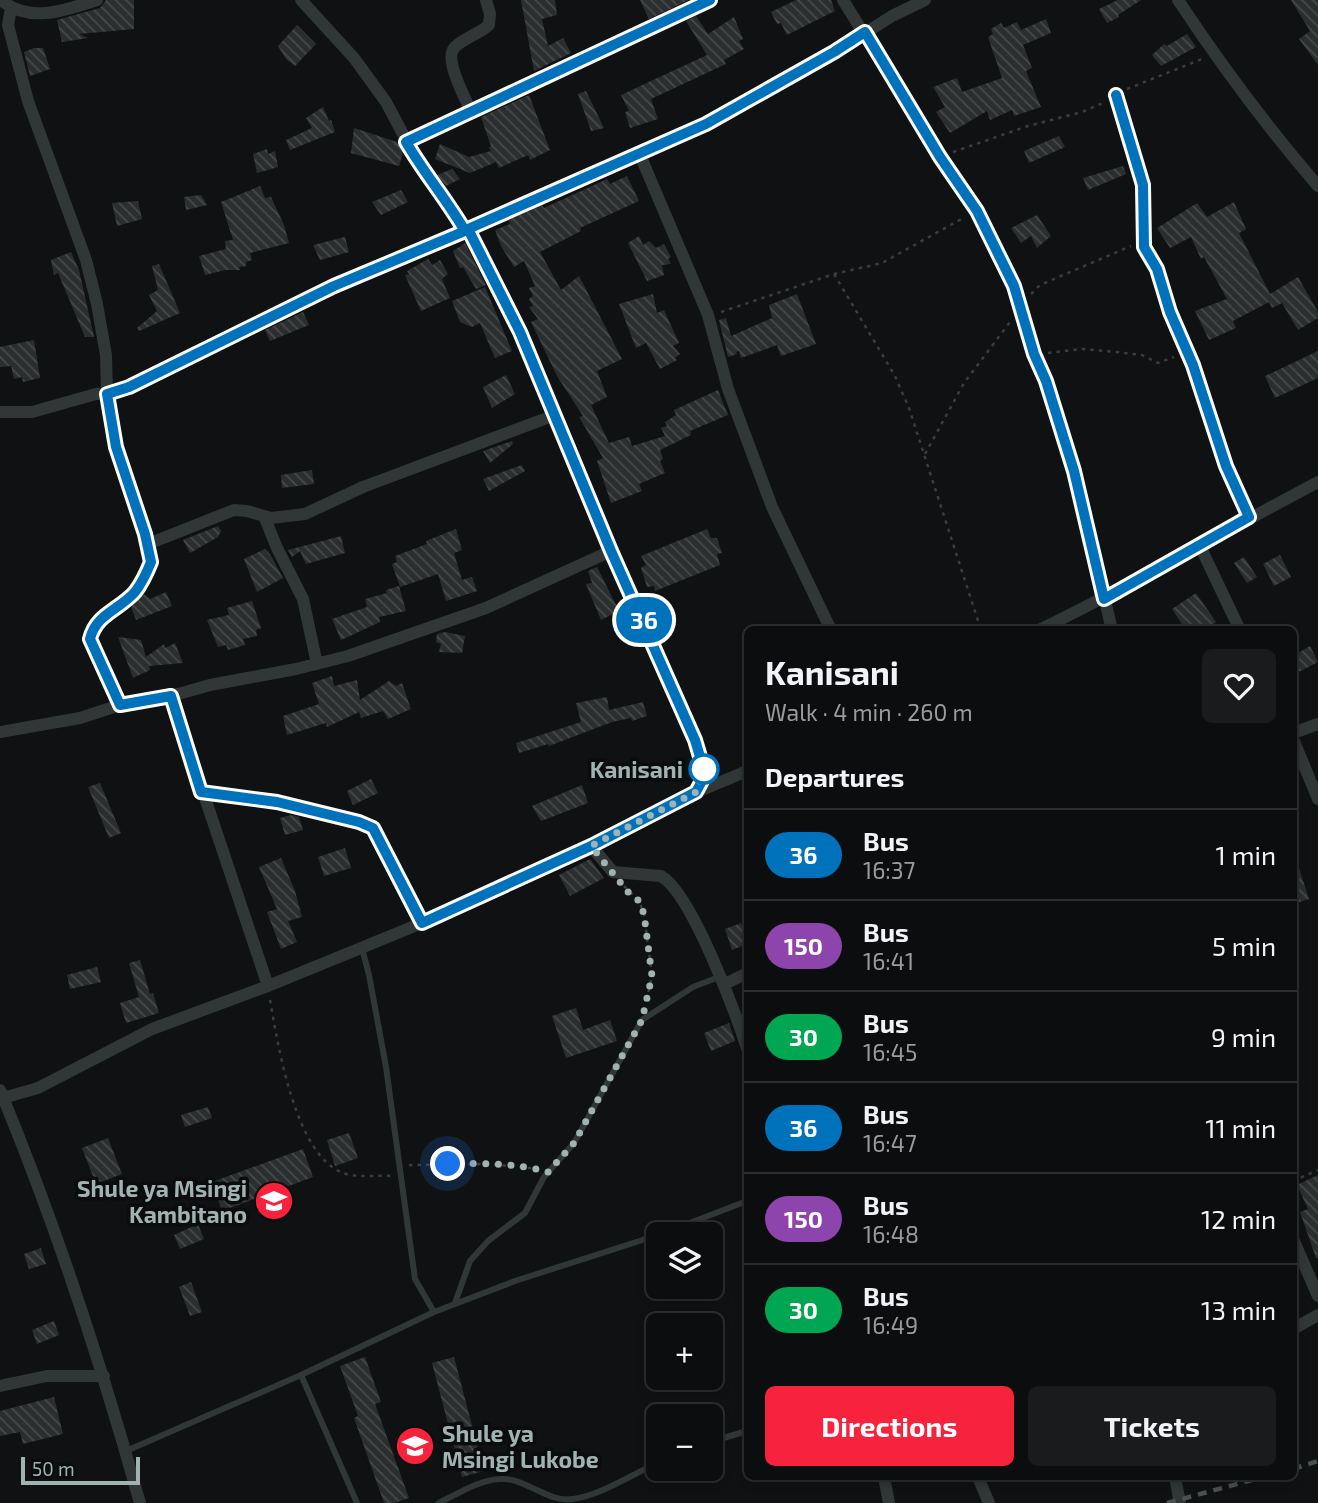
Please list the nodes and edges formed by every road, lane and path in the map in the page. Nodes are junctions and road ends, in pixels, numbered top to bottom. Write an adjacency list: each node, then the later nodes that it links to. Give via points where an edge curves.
1 (97, 0): 8 (street, via 43,13)
2 (301, 0): 13 (street, via 354,58 386,102)
3 (486, 0): 12 (street, via 489,25 454,47 451,54)
4 (710, 0): 12 (street)
5 (843, 0): 9 (street)
6 (925, 0): 9 (street)
7 (1178, 0): 10 (street)
8 (6, 4): 25 (street, via 25,90 86,260 106,355)
9 (865, 32): 14 (street, via 706,124); 15 (street)
10 (1215, 55): 11 (path); 16 (street)
11 (1116, 95): 15 (path, via 1082,112); 19 (street, via 1143,185)
12 (471, 111): 13 (street)
13 (406, 142): 18 (street)
14 (640, 155): 18 (street); 22 (street)
15 (940, 157): 17 (street)
16 (1318, 186)
17 (977, 211): 20 (path, via 882,263); 21 (street)
18 (466, 230): 25 (street, via 334,286); 27 (street, via 520,332)
19 (1143, 240): 21 (path, via 1040,285); 23 (street)
20 (834, 274): 22 (path); 28 (path, via 895,376)
21 (1021, 307): 24 (street); 28 (path, via 964,383)
22 (708, 315): 36 (street, via 728,390 772,507)
23 (1189, 353): 24 (path, via 1158,363 1142,355 1082,349); 31 (street, via 1226,466)
24 (1034, 354): 35 (street, via 1074,471)
25 (107, 394): 26 (street, via 32,412); 32 (street, via 116,447)
26 (0, 412)
27 (555, 415): 30 (street, via 305,513); 34 (street)
28 (925, 454): 37 (path)
29 (1318, 482): 31 (street)
30 (264, 516): 32 (street, via 234,510); 41 (street, via 303,599)
31 (1249, 517): 33 (street)
32 (148, 544): 43 (street, via 151,562 135,591 98,621 90,639)
33 (1199, 544): 35 (street); 40 (street)
34 (611, 551): 41 (street, via 486,608); 50 (street, via 702,756 704,776)
35 (1104, 599): 38 (street); 39 (street)
36 (829, 626)
37 (980, 626)
38 (1047, 626)
39 (1111, 626)
40 (1238, 626)
41 (317, 664): 42 (street)
42 (171, 696): 43 (street); 49 (street)
43 (120, 705): 45 (street, via 80,718)
44 (1318, 724): 46 (street)
45 (0, 732)
46 (1297, 732)
47 (1297, 749): 51 (street)
48 (744, 772): 50 (street)
49 (201, 792): 54 (street, via 277,802 371,827); 58 (street)
50 (696, 792): 52 (street)
51 (1318, 799)
52 (591, 846): 53 (street); 54 (street)
53 (613, 872): 57 (street, via 666,879); 59 (path, via 639,901 644,914 652,976)
54 (422, 923): 55 (street)
55 (362, 948): 58 (street); 62 (lane)
56 (744, 974): 57 (street)
57 (723, 980): 59 (lane, via 693,987); 60 (street)
58 (268, 986): 61 (street, via 152,1029 38,1088); 65 (path, via 290,1090 311,1142 343,1172)
59 (642, 1020): 64 (lane, via 574,1143)
60 (744, 1040)
61 (2, 1094): 78 (street, via 57,1234)
62 (399, 1165): 64 (path, via 489,1164); 65 (lane)
63 (1318, 1170): 66 (path)
64 (548, 1172): 73 (lane, via 524,1213 470,1261)
65 (401, 1178): 74 (lane, via 415,1279)
66 (1297, 1179)
67 (744, 1202): 68 (lane)
68 (692, 1222)
69 (646, 1239): 73 (lane)
70 (1297, 1246): 71 (street)
71 (1312, 1270): 72 (street)
72 (1318, 1296)
73 (455, 1303): 74 (lane)
74 (434, 1312): 77 (lane)
75 (1318, 1315): 76 (street)
76 (1297, 1327)
77 (301, 1375): 82 (lane); 88 (lane)
78 (104, 1376): 79 (street, via 47,1376); 82 (street)
79 (0, 1386)
80 (744, 1432): 81 (lane)
81 (723, 1438)
82 (126, 1451): 87 (street)
83 (646, 1469): 89 (lane, via 573,1499 502,1479)
84 (885, 1480): 90 (street)
85 (979, 1480): 91 (street)
86 (1176, 1480): 92 (street)
87 (140, 1503)
88 (357, 1503)
89 (439, 1503)
90 (889, 1503)
91 (989, 1503)
92 (1180, 1503)

